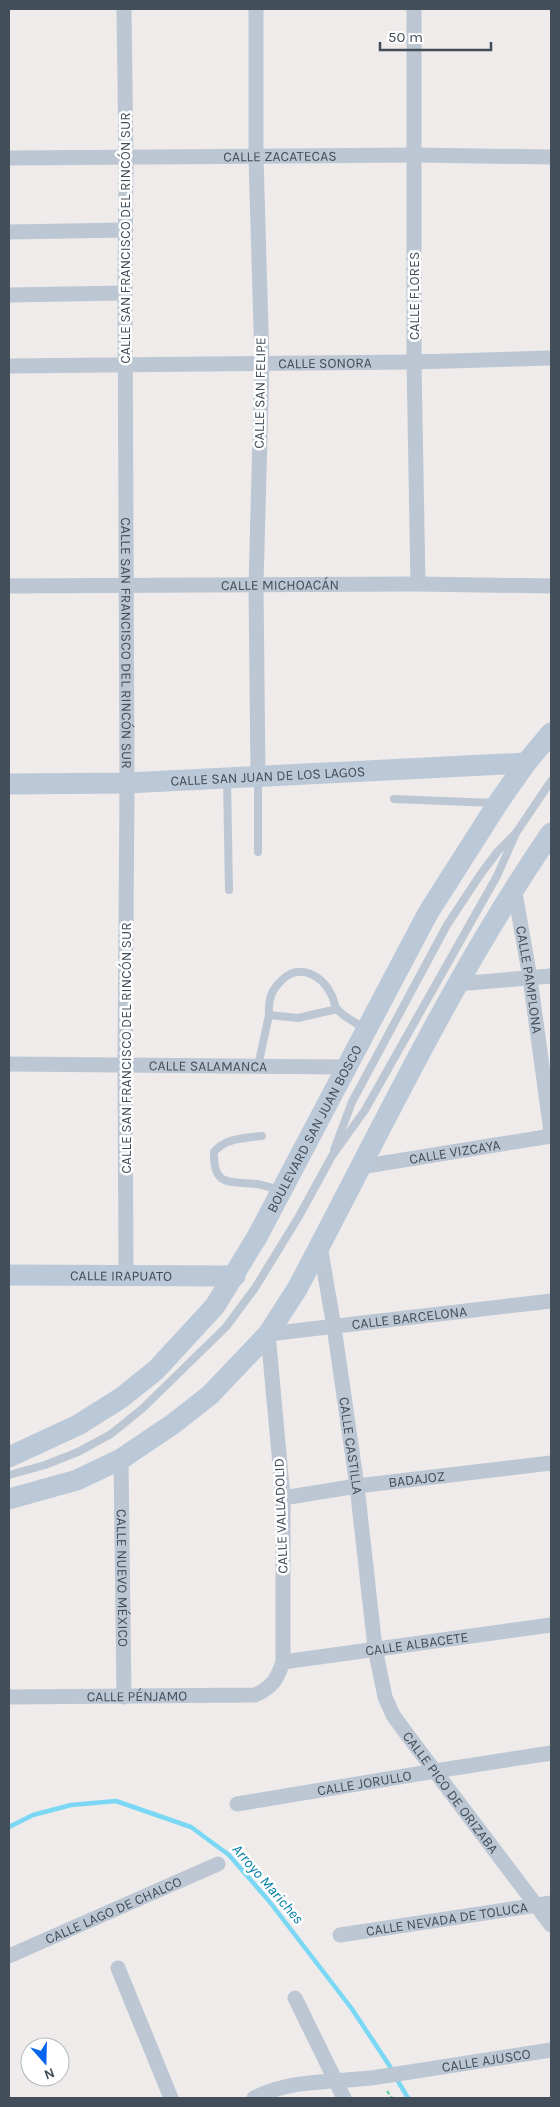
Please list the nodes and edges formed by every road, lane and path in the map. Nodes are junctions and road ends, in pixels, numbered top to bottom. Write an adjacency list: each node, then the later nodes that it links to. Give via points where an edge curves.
1 (124, 9): 8 (street, CALLE SAN FRANCISCO DEL RINCÓN SUR)
2 (256, 9): 5 (street, CALLE SAN FELIPE)
3 (414, 9): 4 (street, CALLE FLORES)
4 (414, 155): 5 (street, CALLE ZACATECAS); 6 (street, CALLE ZACATECAS); 14 (street, CALLE FLORES)
5 (256, 157): 8 (street, CALLE ZACATECAS); 15 (street, CALLE SAN FELIPE)
6 (551, 157)
7 (9, 158): 8 (street, CALLE ZACATECAS)
8 (126, 159): 9 (street, CALLE SAN FRANCISCO DEL RINCÓN SUR)
9 (126, 230): 10 (street); 11 (street, CALLE SAN FRANCISCO DEL RINCÓN SUR)
10 (9, 232)
11 (125, 293): 12 (street); 16 (street, CALLE SAN FRANCISCO DEL RINCÓN SUR)
12 (9, 295)
13 (551, 358): 14 (street, CALLE SONORA)
14 (414, 362): 15 (street, CALLE SONORA); 18 (street, CALLE FLORES)
15 (262, 363): 16 (street, CALLE SONORA); 20 (street, CALLE SAN FELIPE)
16 (125, 364): 17 (street, CALLE SONORA); 19 (street, CALLE SAN FRANCISCO DEL RINCÓN SUR)
17 (9, 366)
18 (418, 584): 20 (street, CALLE MICHOACÁN); 22 (street, CALLE MICHOACÁN)
19 (125, 585): 20 (street, CALLE MICHOACÁN); 21 (street, CALLE MICHOACÁN); 28 (street, CALLE SAN FRANCISCO DEL RINCÓN SUR)
20 (256, 585): 25 (street, CALLE SAN FELIPE)
21 (9, 586)
22 (551, 586)
23 (551, 733): 24 (street, BOULEVARD SAN JUAN BOSCO)
24 (526, 763): 25 (street, CALLE SAN JUAN DE LOS LAGOS); 31 (street, BOULEVARD SAN JUAN BOSCO)
25 (258, 776): 26 (street, CALLE SAN JUAN DE LOS LAGOS); 34 (lane)
26 (228, 778): 28 (street, CALLE SAN JUAN DE LOS LAGOS); 36 (lane)
27 (551, 781): 32 (lane)
28 (127, 783): 29 (street, CALLE SAN JUAN DE LOS LAGOS); 44 (street, CALLE SAN FRANCISCO DEL RINCÓN SUR)
29 (9, 784)
30 (394, 799): 31 (lane)
31 (498, 803): 42 (street, BOULEVARD SAN JUAN BOSCO, via 428,913)
32 (516, 833): 50 (lane, via 497,876 370,1102); 50 (lane, via 498,851 447,925 352,1102)
33 (551, 833): 35 (street)
34 (258, 852)
35 (514, 887): 38 (street, CALLE PAMPLONA); 39 (street)
36 (228, 890)
37 (551, 976): 38 (street)
38 (530, 978): 39 (street); 47 (street, CALLE PAMPLONA)
39 (456, 984): 51 (street)
40 (338, 1009): 41 (lane, via 298,1018); 41 (lane, via 321,980 313,974 298,972 286,976 276,986 268,1004); 42 (lane)
41 (269, 1014): 45 (lane)
42 (367, 1030): 46 (street, BOULEVARD SAN JUAN BOSCO)
43 (9, 1064): 44 (street, CALLE SALAMANCA)
44 (125, 1064): 45 (street, CALLE SALAMANCA); 55 (street, CALLE SAN FRANCISCO DEL RINCÓN SUR)
45 (258, 1066): 46 (street, CALLE SALAMANCA)
46 (346, 1067): 52 (street, BOULEVARD SAN JUAN BOSCO)
47 (551, 1132)
48 (262, 1136): 52 (lane, via 238,1139 218,1147 214,1152 215,1169 225,1182 258,1184)
49 (551, 1136): 51 (street, CALLE VIZCAYA)
50 (332, 1156): 63 (lane, via 255,1288 226,1327 196,1358 111,1434 78,1452)
51 (360, 1167): 53 (street)
52 (281, 1190): 56 (street, BOULEVARD SAN JUAN BOSCO)
53 (320, 1246): 58 (street, CALLE CASTILLA); 59 (street)
54 (9, 1275): 55 (street, CALLE IRAPUATO)
55 (126, 1276): 56 (street, CALLE IRAPUATO)
56 (235, 1276): 60 (street, BOULEVARD SAN JUAN BOSCO, via 215,1306 156,1370 78,1426)
57 (551, 1301): 58 (street, CALLE BARCELONA)
58 (334, 1326): 59 (street, CALLE BARCELONA); 64 (street, CALLE CASTILLA)
59 (268, 1334): 61 (street, via 210,1394 173,1424); 65 (street, CALLE VALLADOLID)
60 (9, 1457)
61 (121, 1458): 66 (street, via 77,1480); 72 (street, CALLE NUEVO MÉXICO)
62 (551, 1463): 64 (street, BADAJOZ)
63 (9, 1475)
64 (357, 1486): 65 (street, BADAJOZ); 68 (street, CALLE CASTILLA)
65 (283, 1498): 69 (street, CALLE VALLADOLID)
66 (9, 1499)
67 (551, 1625): 68 (street, CALLE ALBACETE)
68 (375, 1648): 69 (street, CALLE ALBACETE); 74 (street, CALLE PICO DE ORIZABA, via 385,1696 393,1715)
69 (283, 1662): 70 (street, CALLE VALLADOLID, via 275,1682)
70 (264, 1691): 72 (street, CALLE PÉNJAMO, via 255,1695)
71 (9, 1697): 72 (street, CALLE PÉNJAMO)
72 (124, 1697)
73 (551, 1753): 74 (street, CALLE JORULLO)
74 (435, 1770): 75 (street, CALLE JORULLO); 77 (street, CALLE PICO DE ORIZABA)
75 (237, 1804)
76 (218, 1864): 80 (street, CALLE LAGO DE CHALCO)
77 (544, 1904): 78 (street, CALLE PICO DE ORIZABA); 79 (street, CALLE NEVADA DE TOLUCA)
78 (551, 1925)
79 (340, 1935)
80 (9, 1956)
81 (118, 1968): 85 (street)
82 (295, 1998): 84 (street)
83 (551, 2050): 84 (street, CALLE AJUSCO)
84 (336, 2080): 86 (street, CALLE AJUSCO, via 297,2084); 87 (street)
85 (171, 2098)
86 (254, 2098)
87 (344, 2098)

